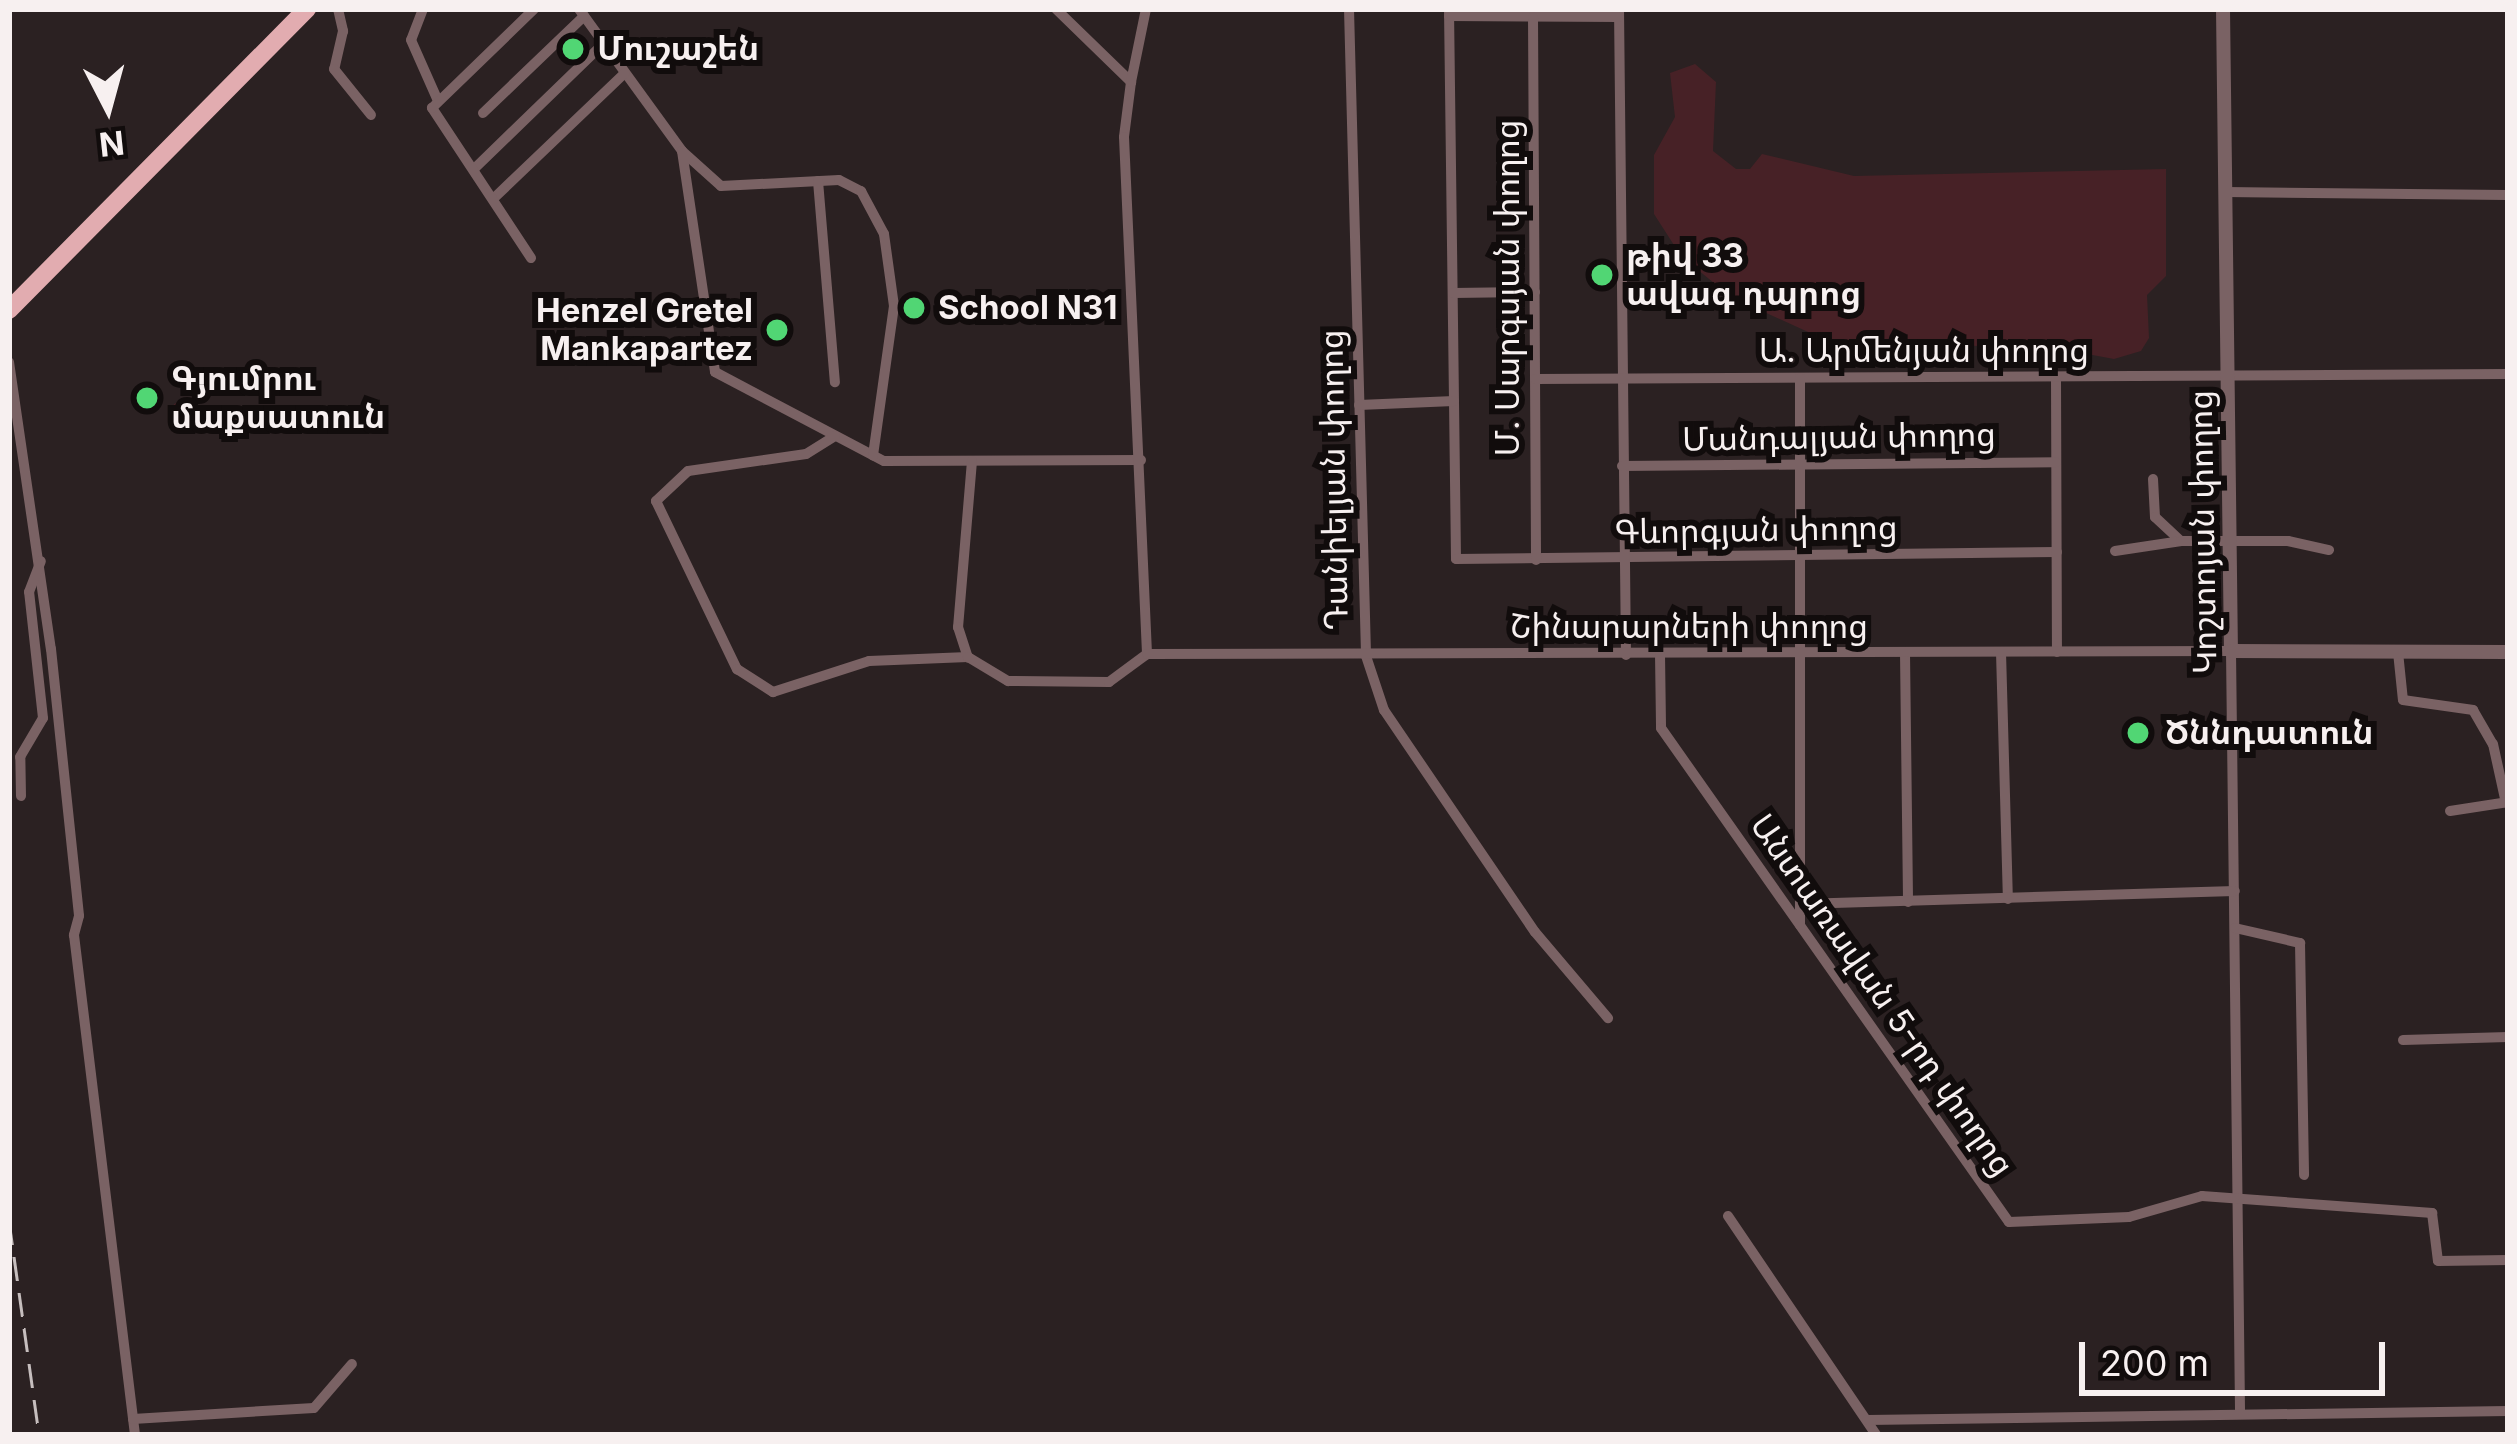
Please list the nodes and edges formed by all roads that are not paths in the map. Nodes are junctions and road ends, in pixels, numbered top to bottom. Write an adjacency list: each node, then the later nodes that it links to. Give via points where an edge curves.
1 (307, 9): 28 (highway)
2 (338, 9): 18 (street, via 343,31 334,69)
3 (423, 9): 16 (street, via 411,40)
4 (534, 9): 16 (street)
5 (1056, 9): 15 (street)
6 (1146, 9): 15 (street)
7 (1349, 9): 38 (street, Դանիելյան փողոց)
8 (2223, 9): 22 (street, Կոշտոյան փողոց)
9 (582, 12): 13 (street); 17 (street)
10 (1449, 13): 12 (street); 26 (street)
11 (1618, 13): 12 (street); 35 (street)
12 (1533, 17): 27 (street, Մ. Սարգսյան փողոց)
13 (604, 43): 14 (street); 20 (street)
14 (625, 74): 19 (street); 24 (street)
15 (1131, 82): 42 (street, via 1124,137)
16 (438, 101): 20 (street, via 432,108)
17 (483, 113)
18 (371, 115)
19 (682, 152): 21 (street, via 721,185); 39 (street, via 715,372)
20 (475, 168): 24 (street)
21 (818, 182): 36 (street); 40 (street, via 862,190 884,234 893,306)
22 (2226, 192): 23 (street); 30 (street, Կոշտոյան փողոց)
23 (2508, 195)
24 (493, 199): 25 (street)
25 (531, 258)
26 (1453, 292): 27 (street); 37 (street)
27 (1534, 292): 34 (street, Մ. Սարգսյան փողոց)
28 (9, 310)
29 (9, 362): 55 (street)
30 (2228, 374): 31 (street, Ա. Արմենյան փողոց); 33 (street, Ա. Արմենյան փողոց); 48 (street, Կոշտոյան փողոց)
31 (2508, 374)
32 (1800, 378): 33 (street, Ա. Արմենյան փողոց); 35 (street, Ա. Արմենյան փողոց); 44 (street)
33 (2056, 378): 43 (street)
34 (1535, 379): 35 (street, Ա. Արմենյան փողոց); 54 (street, Մ. Սարգսյան փողոց)
35 (1622, 381): 45 (street)
36 (836, 382)
37 (1454, 401): 38 (street); 54 (street, Գևորգյան փողոց, via 1456,559)
38 (1359, 405): 66 (street, Դանիելյան փողոց)
39 (836, 436): 40 (street); 67 (street, via 806,454 688,471 656,501 737,669 772,692 869,661)
40 (873, 456): 41 (street)
41 (972, 460): 42 (street); 67 (street, via 958,627)
42 (1141, 460): 62 (street)
43 (2056, 463): 44 (street, Մանդալյան փողոց); 51 (street)
44 (1800, 465): 45 (street, Մանդալյան փողոց); 52 (street)
45 (1622, 466): 53 (street)
46 (2153, 478): 47 (street, via 2155,517)
47 (2181, 541): 48 (street); 50 (street)
48 (2229, 542): 49 (street); 56 (street, Կոշտոյան փողոց)
49 (2330, 550)
50 (2115, 551)
51 (2057, 552): 52 (street, Գևորգյան փողոց); 58 (street)
52 (1800, 556): 53 (street, Գևորգյան փողոց); 64 (street)
53 (1625, 559): 54 (street, Գևորգյան փողոց); 65 (street)
54 (1536, 560)
55 (41, 561): 68 (street, via 29,592 43,718 20,757); 87 (street, via 79,916 74,935)
56 (2231, 651): 58 (street, Շինարարների փողոց); 59 (street); 71 (street, Կոշտոյան փողոց)
57 (2001, 652): 58 (street, Շինարարների փողոց); 61 (street, Շինարարների փողոց); 72 (street)
58 (2057, 652)
59 (2398, 652): 60 (street); 69 (street, via 2403,700 2473,710 2493,744)
60 (2508, 652)
61 (1905, 653): 64 (street, Շինարարների փողոց); 73 (street)
62 (1147, 654): 66 (street, Շինարարների փողոց); 67 (street, via 1109,682 1008,680)
63 (1660, 654): 64 (street, Շինարարների փողոց); 65 (street, Շինարարների փողոց); 75 (street, Անտառավան 5-րդ փողոց, via 1661,728)
64 (1803, 654): 74 (street)
65 (1626, 655): 66 (street, Շինարարների փողոց)
66 (1366, 656): 77 (street, Դանիելյան փողոց, via 1384,710 1535,932)
67 (968, 657)
68 (21, 796)
69 (2507, 802): 70 (street)
70 (2450, 811)
71 (2234, 891): 72 (street); 76 (street, Կոշտոյան փողոց)
72 (2008, 899): 73 (street)
73 (1908, 902): 74 (street)
74 (1800, 904): 75 (street)
75 (1800, 925): 81 (street, Անտառավան 5-րդ փողոց, via 2009,1222 2129,1216 2202,1196)
76 (2235, 928): 80 (street, via 2300,943); 81 (street, Կոշտոյան փողոց)
77 (1608, 1018)
78 (2508, 1037): 79 (street)
79 (2403, 1040)
80 (2304, 1175)
81 (2239, 1199): 83 (street, via 2432,1213 2438,1262); 86 (street, Կոշտոյան փողոց)
82 (1728, 1216): 88 (street)
83 (2508, 1260)
84 (352, 1364): 87 (street, via 314,1408)
85 (2508, 1412): 86 (street)
86 (2240, 1414): 88 (street)
87 (134, 1419): 89 (street)
88 (1867, 1420): 90 (street)
89 (135, 1435)
90 (1876, 1435)

